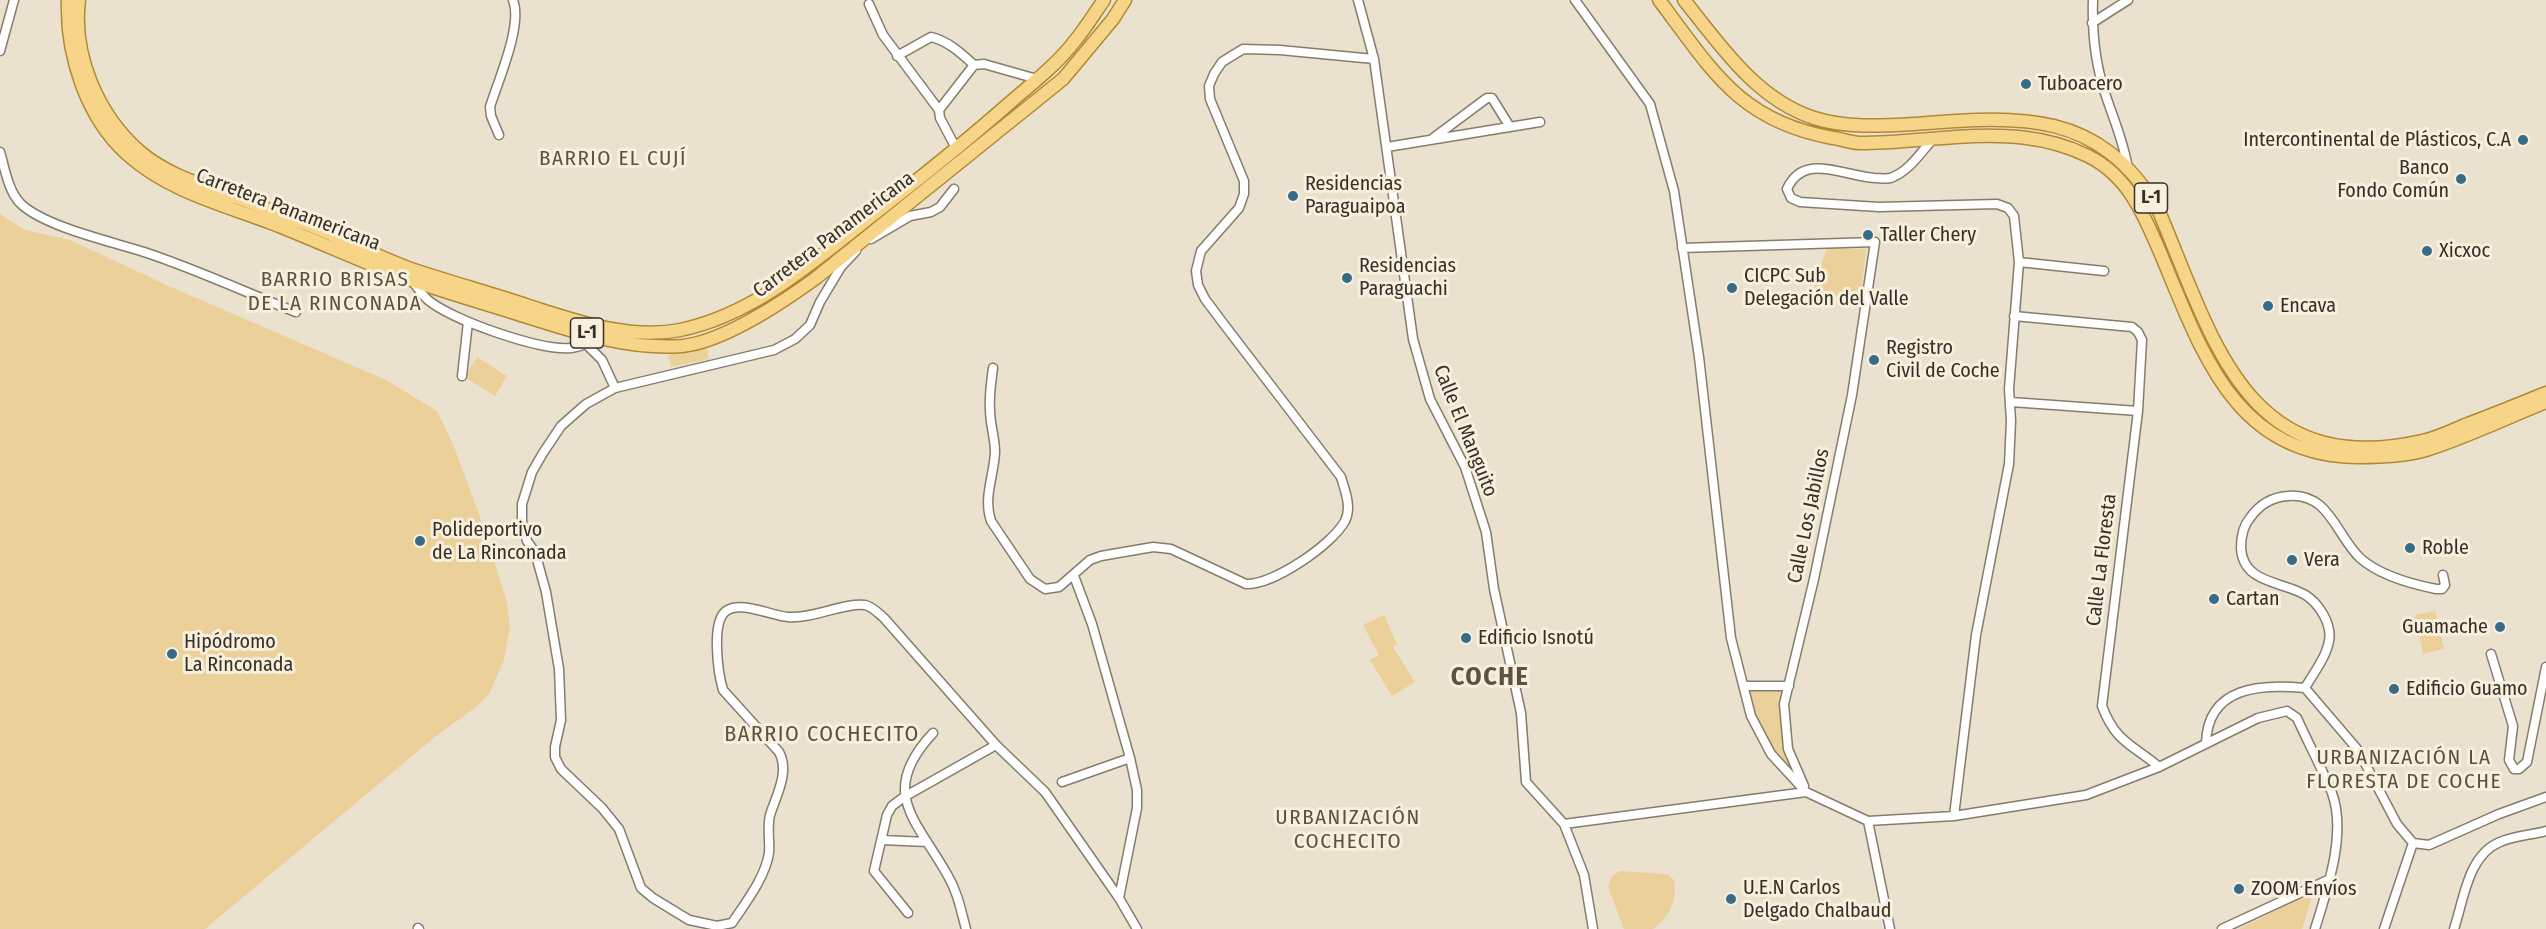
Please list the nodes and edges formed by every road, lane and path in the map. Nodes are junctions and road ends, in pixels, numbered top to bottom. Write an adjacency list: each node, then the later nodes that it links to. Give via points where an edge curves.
1 (14, 0): 15 (street)
2 (68, 0): 35 (main road, Carretera Panamericana / L-1, via 71,44 86,95 119,144 141,165 190,194 276,224)
3 (79, 0): 27 (main road, Carretera Panamericana / L-1, via 78,26 88,76 122,133 151,160 198,185 306,224 410,268 604,327 668,332 697,326 739,308 802,268)
4 (513, 0): 23 (street, via 514,27 490,107)
5 (1104, 0): 19 (main road, Carretera Panamericana / L-1, via 1073,44)
6 (1125, 0): 31 (main road, Carretera Panamericana / L-1, via 1063,79)
7 (1358, 0): 17 (street, Calle El Manguito)
8 (1575, 0): 32 (street, via 1650,104 1674,191)
9 (1659, 0): 24 (main road, L-1, via 1716,74 1745,102 1774,120 1797,131 1857,143)
10 (1684, 0): 29 (main road, L-1, via 1726,52 1765,91 1813,118 1870,126 1988,118 2041,122 2094,141)
11 (2093, 0): 14 (street)
12 (2128, 0): 14 (street)
13 (869, 4): 16 (street)
14 (2092, 23): 29 (street, via 2104,90)
15 (0, 51)
16 (897, 56): 18 (street, via 931,37 955,48); 20 (street)
17 (1374, 59): 26 (street, Calle El Manguito); 48 (street, via 1244,49 1222,62 1209,86 1210,99 1241,172 1244,194 1239,208 1201,251 1196,272 1205,299 1341,477 1349,502 1345,521 1329,541 1257,585 1246,584 1170,549 1153,548 1101,556 1090,560)
18 (974, 65): 19 (street, via 984,64); 20 (street)
19 (1037, 80): 27 (main road, Carretera Panamericana / L-1)
20 (939, 110): 27 (street)
21 (1540, 122): 22 (street)
22 (1510, 127): 25 (street); 25 (street, via 1496,101 1487,98)
23 (499, 135)
24 (1934, 139): 33 (street, via 1906,170 1891,179 1847,175 1823,168 1804,170 1787,189 1791,198 1800,202 1879,207 1997,204 2008,208 2014,216); 45 (main road, L-1, via 1985,135 2036,139 2082,153 2111,171 2143,212 2193,333 2225,390 2264,428 2304,450 2343,457 2424,450)
25 (1431, 140): 26 (street)
26 (1387, 147): 65 (street, Calle El Manguito, via 1413,339 1430,399 1465,467 1486,532 1521,713 1526,782)
27 (957, 150)
28 (0, 152): 36 (street, via 10,187 31,212)
29 (2128, 169): 43 (main road, L-1, via 2158,209 2208,331 2239,385 2266,412 2298,434 2330,445 2398,446 2425,441)
30 (954, 189): 31 (street, via 931,212)
31 (907, 212): 39 (main road, Carretera Panamericana / L-1, via 792,295 715,336 685,346 667,347); 42 (street, via 865,243 842,267 810,325 795,339 774,350)
32 (1682, 248): 51 (street, via 1699,357 1731,638); 52 (street, Calle Los Jabillos, via 1875,242 1852,395)
33 (2019, 262): 34 (street); 37 (street)
34 (2104, 271)
35 (411, 280): 38 (street, via 428,300); 39 (main road, Carretera Panamericana / L-1)
36 (296, 312)
37 (2014, 316): 44 (street); 46 (street, Calle La Floresta, via 2132,327 2142,340 2143,351)
38 (468, 322): 39 (street, via 542,346 573,348); 41 (street)
39 (590, 340): 42 (street)
40 (993, 368): 48 (street, via 990,411 995,456 987,502 991,521 1035,585 1052,589)
41 (462, 376)
42 (615, 388): 56 (street, via 586,404 561,426 525,489 522,521 546,592 560,669 561,720 555,757 561,769 619,829 641,888 689,920 725,926 732,923 757,883 769,853 770,816 784,765 779,752 723,690 717,628 719,618 732,608 787,617 810,617 855,605 874,609)
43 (2546, 393)
44 (2011, 402): 46 (street); 63 (street, via 2009,464 1976,635)
45 (2546, 402)
46 (2138, 411): 58 (street, Calle La Floresta, via 2102,706 2119,738)
47 (2443, 575): 53 (street, via 2445,585 2436,589 2371,566 2326,511 2308,498 2287,496 2263,504 2243,530 2242,554 2246,563 2264,580 2310,598 2330,631 2325,654)
48 (1074, 576): 57 (street, via 1092,624)
49 (2492, 654): 50 (street, via 2513,726 2509,760 2514,769 2527,762)
50 (2546, 668)
51 (1744, 686): 52 (street); 60 (street, via 1751,716 1771,754)
52 (1789, 686): 60 (street, Calle Los Jabillos, via 1784,704 1788,749)
53 (2305, 688): 55 (street, via 2261,686 2230,698 2209,720); 69 (street, via 2358,750 2397,824)
54 (933, 733): 61 (street, via 909,766)
55 (2206, 743): 58 (street); 70 (street, via 2268,714 2287,711 2297,718 2335,807 2337,831)
56 (996, 745): 61 (street); 71 (street, via 1045,792)
57 (1130, 758): 59 (street); 71 (street, via 1137,808)
58 (2160, 767): 63 (street, via 2086,795)
59 (1062, 782)
60 (1806, 792): 64 (street); 65 (street)
61 (904, 797): 67 (street, via 889,810); 68 (street)
62 (2546, 797): 69 (street, via 2429,845)
63 (1954, 816): 64 (street)
64 (1868, 821): 76 (street)
65 (1564, 824): 75 (street, Calle El Manguito, via 1584,876)
66 (2546, 831): 80 (street, via 2502,841 2487,849 2475,862)
67 (882, 840): 68 (street); 72 (street, via 875,873)
68 (927, 842): 73 (street, via 957,893)
69 (2414, 843): 79 (street)
70 (2330, 879): 77 (street); 78 (street)
71 (1119, 898): 74 (street)
72 (908, 913)
73 (966, 929)
74 (1137, 929)
75 (1593, 929)
76 (1890, 929)
77 (2222, 929)
78 (2315, 929)
79 (2384, 929)
80 (2454, 929)

